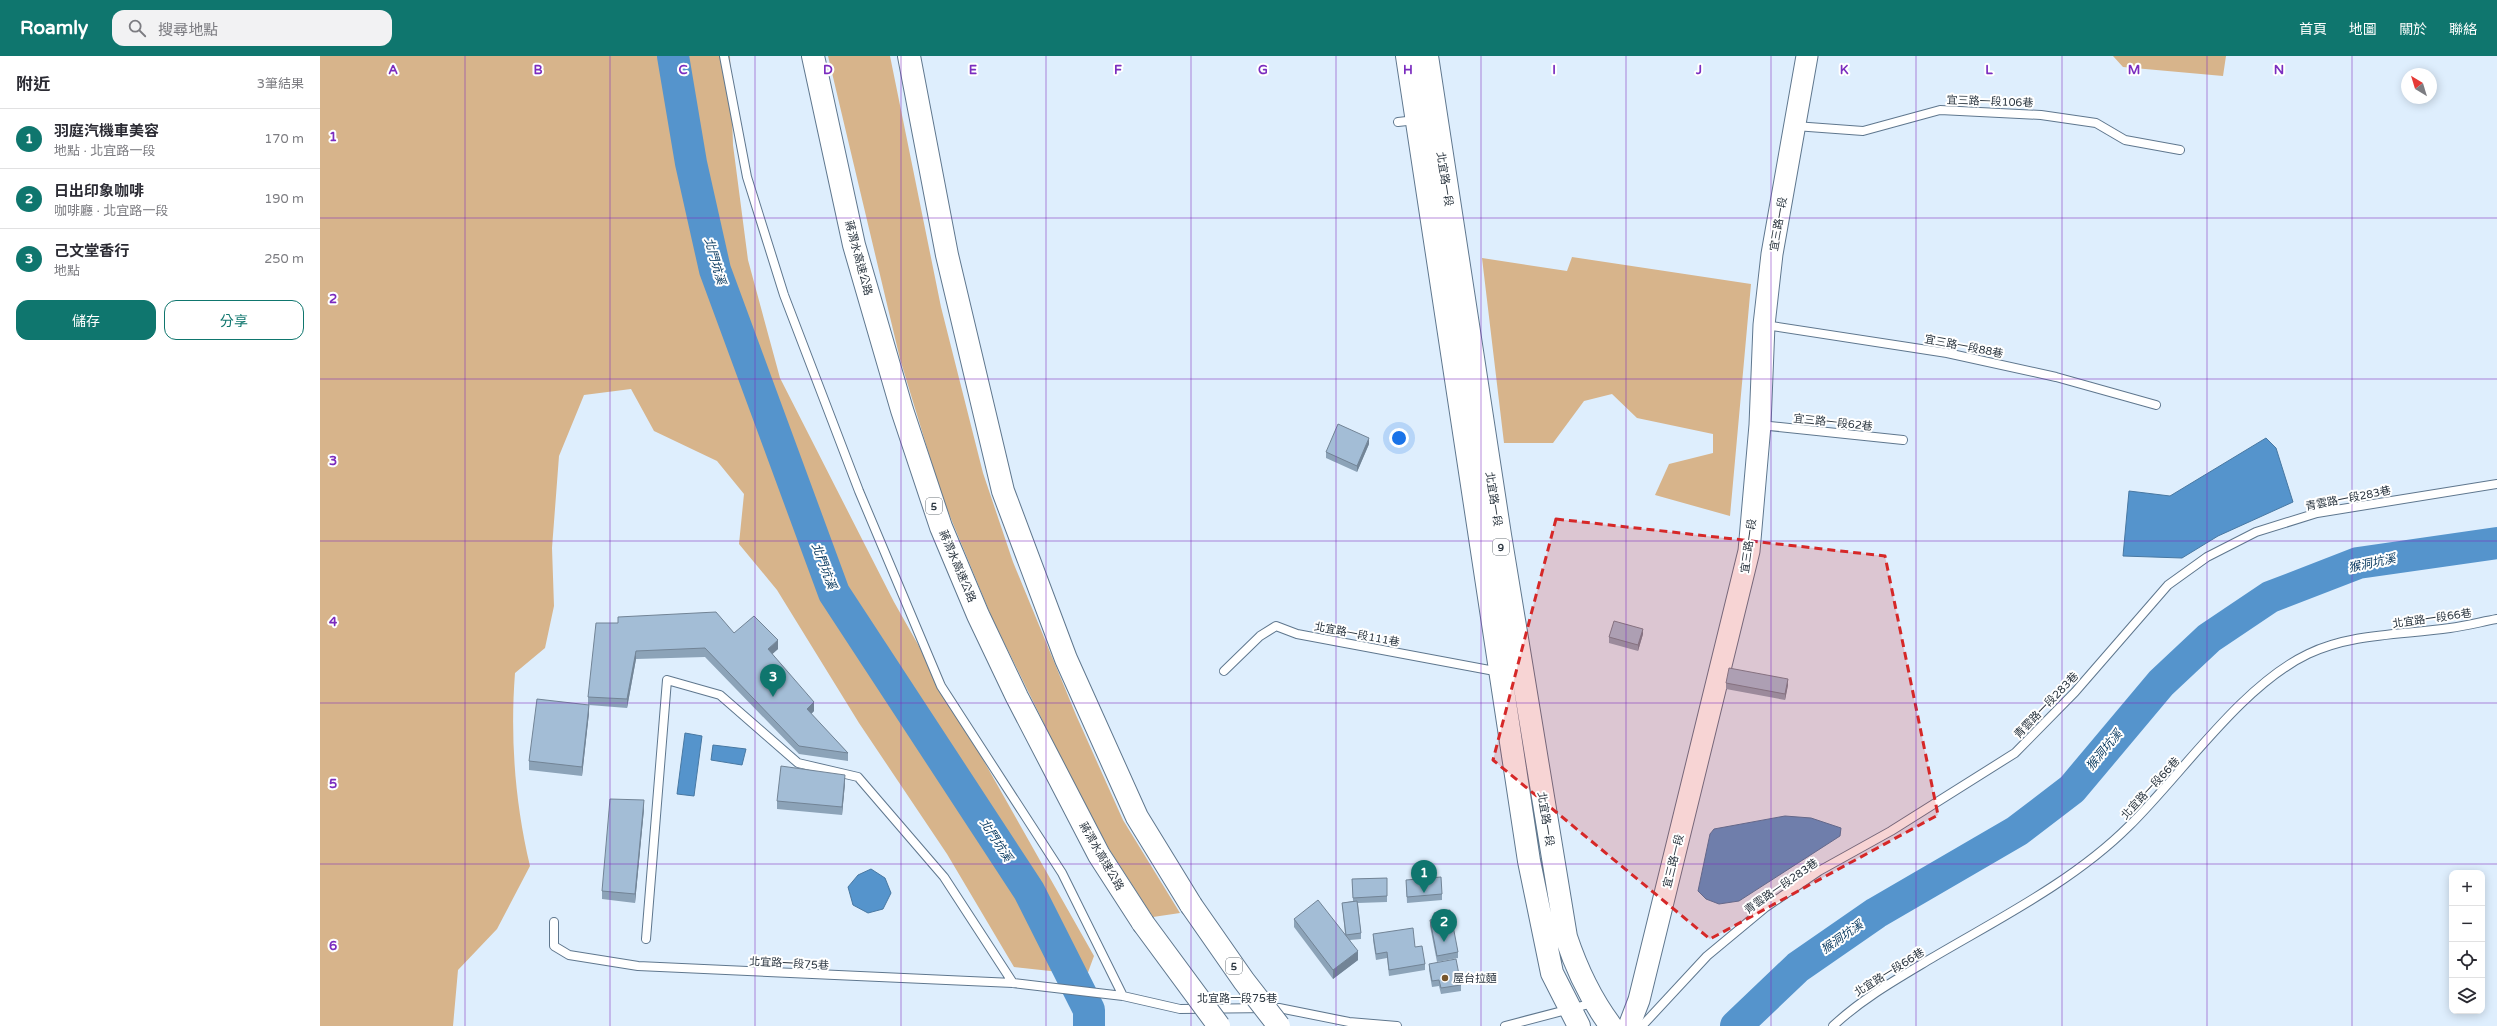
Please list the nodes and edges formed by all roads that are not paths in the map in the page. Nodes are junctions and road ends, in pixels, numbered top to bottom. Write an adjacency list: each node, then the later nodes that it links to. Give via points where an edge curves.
1 (724, 56): 20 (lane, via 747,177 784,294 859,491 941,686 1062,873)
2 (814, 56): 23 (main road, 蔣渭水高速公路 / 5, bridge, via 854,245 902,410 941,527 978,616 1016,697 1099,855 1143,923)
3 (910, 56): 24 (main road, 5, bridge, via 947,255 1003,491 1066,659 1137,817 1191,905)
4 (1407, 56): 16 (main road, 北宜路一段 / 9, via 1407,121)
5 (1427, 56): 21 (main road, 北宜路一段 / 9, via 1500,535 1566,937 1578,972)
6 (1807, 56): 7 (street, 宜三路一段)
7 (1795, 126): 8 (lane, 宜三路一段106巷, via 1863,131 1940,110 2041,114 2096,123 2125,140); 9 (street, 宜三路一段, via 1772,254)
8 (2180, 150)
9 (1764, 325): 10 (lane, 宜三路一段88巷, via 1947,353 2056,377); 11 (street, 宜三路一段)
10 (2156, 405)
11 (1760, 425): 12 (lane, 宜三路一段62巷); 28 (street, 宜三路一段, via 1749,551 1639,1000)
12 (1903, 440)
13 (2497, 484): 29 (lane, 青雲路一段283巷, via 2317,513 2256,532 2207,557 2168,585 2075,692 2015,753 1891,831 1819,871 1766,907 1707,956)
14 (2497, 619): 30 (lane, 北宜路一段66巷, via 2450,628 2346,639 2307,654 2270,677 2245,700 2128,827 2096,854 2032,900 1857,1004)
15 (1224, 671): 16 (lane, 北宜路一段111巷, via 1260,636 1276,626 1297,634)
16 (1502, 672): 22 (main road, 北宜路一段 / 9, via 1529,861 1552,972)
17 (554, 922): 19 (lane, 北宜路一段75巷, via 554,946 570,954 638,966)
18 (646, 939): 19 (lane, via 667,680 720,695 798,763 858,777 944,878)
19 (1013, 983): 20 (lane, 北宜路一段75巷)
20 (1123, 996): 25 (lane, 北宜路一段75巷, via 1180,1010 1279,1008 1349,1022)
21 (1594, 1003): 22 (lane); 27 (main road, 北宜路一段 / 9)
22 (1574, 1018): 26 (lane)
23 (1218, 1026)
24 (1279, 1026)
25 (1397, 1026)
26 (1505, 1026)
27 (1611, 1026)
28 (1629, 1026)
29 (1642, 1026)
30 (1833, 1026)

